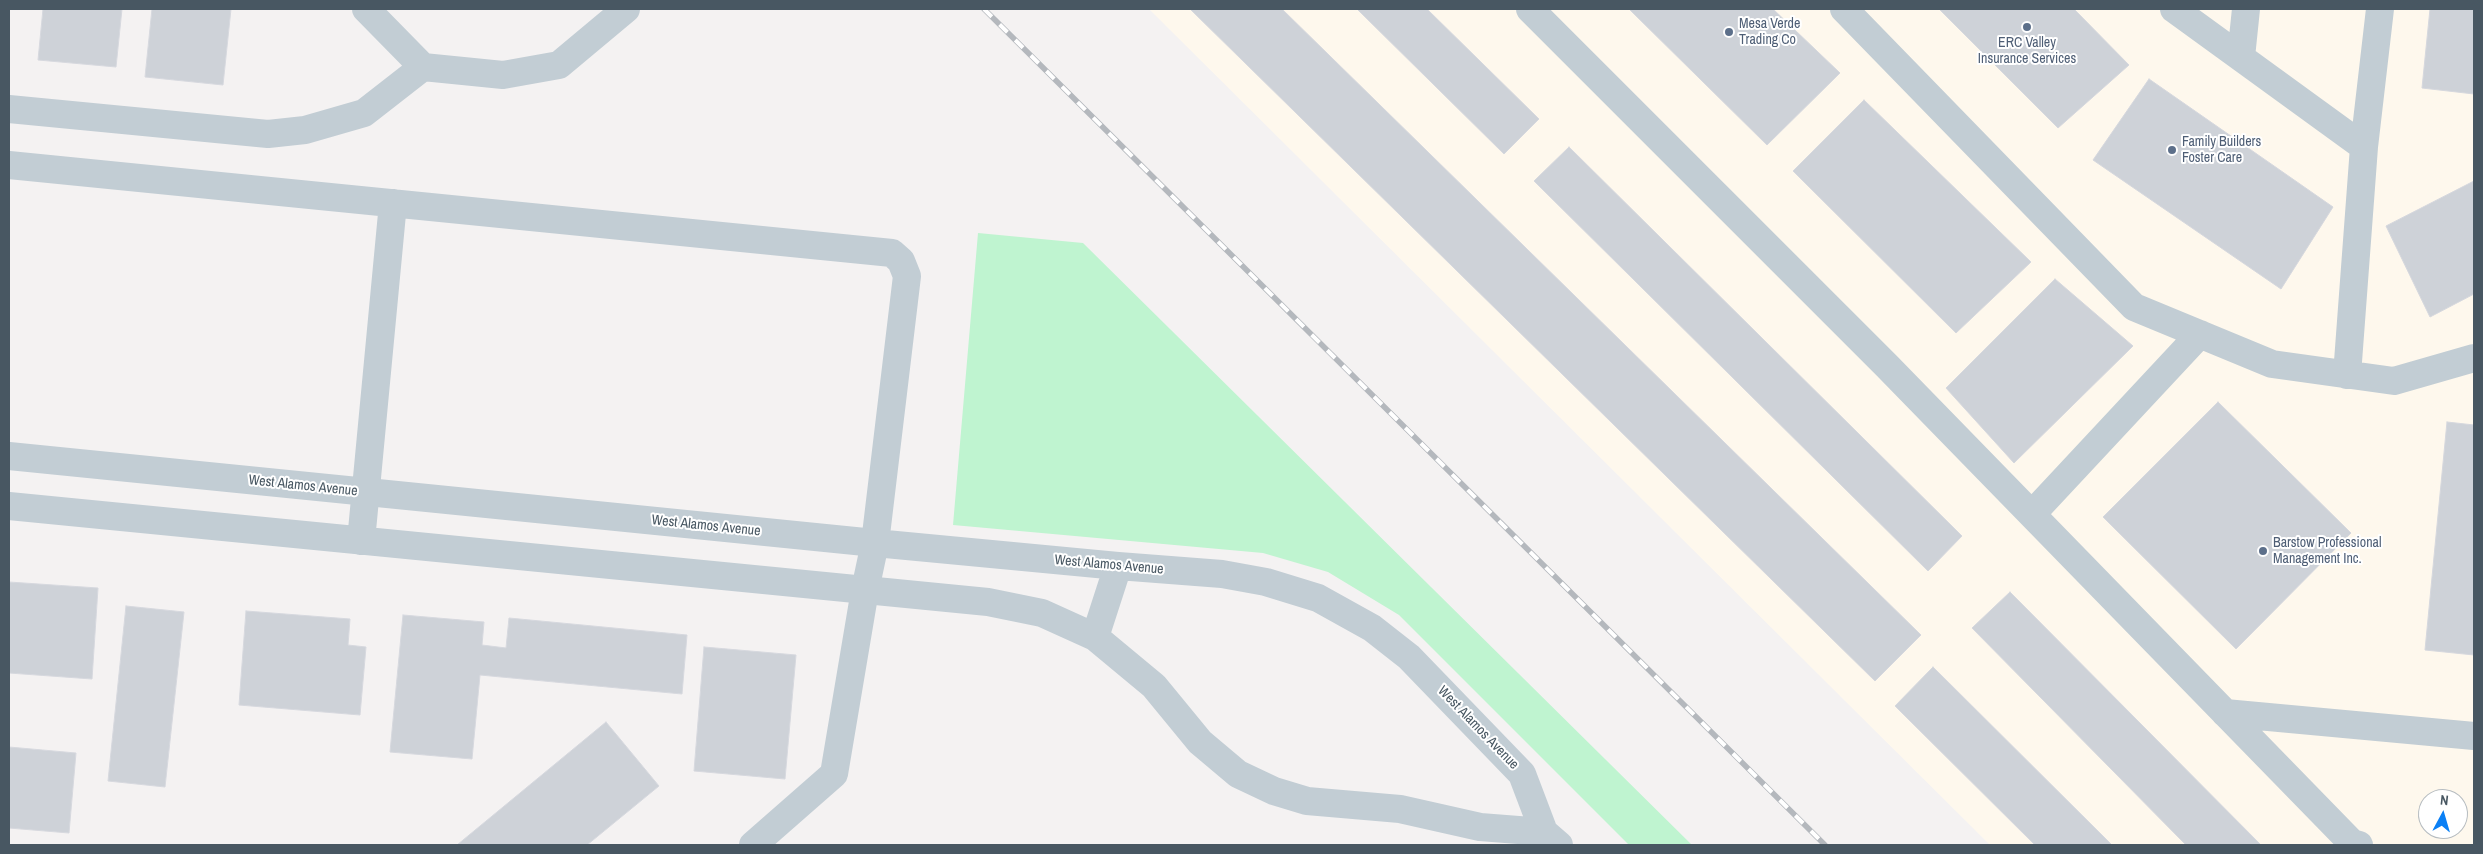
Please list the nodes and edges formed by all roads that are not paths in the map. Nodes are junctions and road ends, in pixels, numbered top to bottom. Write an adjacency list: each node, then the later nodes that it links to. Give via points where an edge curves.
1 (366, 9): 9 (street)
2 (626, 9): 9 (street, via 559,65 503,75)
3 (1530, 9): 20 (street)
4 (1844, 9): 14 (street, via 2134,307)
5 (2174, 9): 8 (street)
6 (2246, 9): 8 (street)
7 (2380, 9): 11 (street)
8 (2241, 57): 11 (street)
9 (423, 67): 10 (street, via 364,113 305,130 268,134)
10 (9, 109)
11 (2364, 147): 16 (street)
12 (9, 165): 13 (street)
13 (393, 203): 18 (street); 22 (street, via 892,253 901,260 907,276)
14 (2200, 334): 16 (street, via 2272,364); 20 (street)
15 (2474, 358): 16 (street, via 2394,382)
16 (2347, 375)
17 (9, 456): 18 (street, West Alamos Avenue)
18 (366, 492): 21 (street); 22 (street, West Alamos Avenue)
19 (9, 506): 21 (street, West Alamos Avenue)
20 (2032, 514): 26 (street)
21 (361, 541): 24 (street, West Alamos Avenue)
22 (875, 543): 23 (street, West Alamos Avenue); 24 (street)
23 (1118, 566): 25 (street); 28 (street, West Alamos Avenue, via 1222,574 1266,582 1318,598 1372,628 1409,656 1522,774)
24 (865, 590): 25 (street, West Alamos Avenue, via 1042,613); 29 (street, via 834,774)
25 (1095, 637): 28 (street, West Alamos Avenue, via 1154,686 1200,742 1238,774 1274,791 1307,801 1400,809)
26 (2224, 712): 27 (street); 30 (street, via 2352,843)
27 (2474, 736)
28 (1551, 839)
29 (754, 845)
30 (2359, 845)

